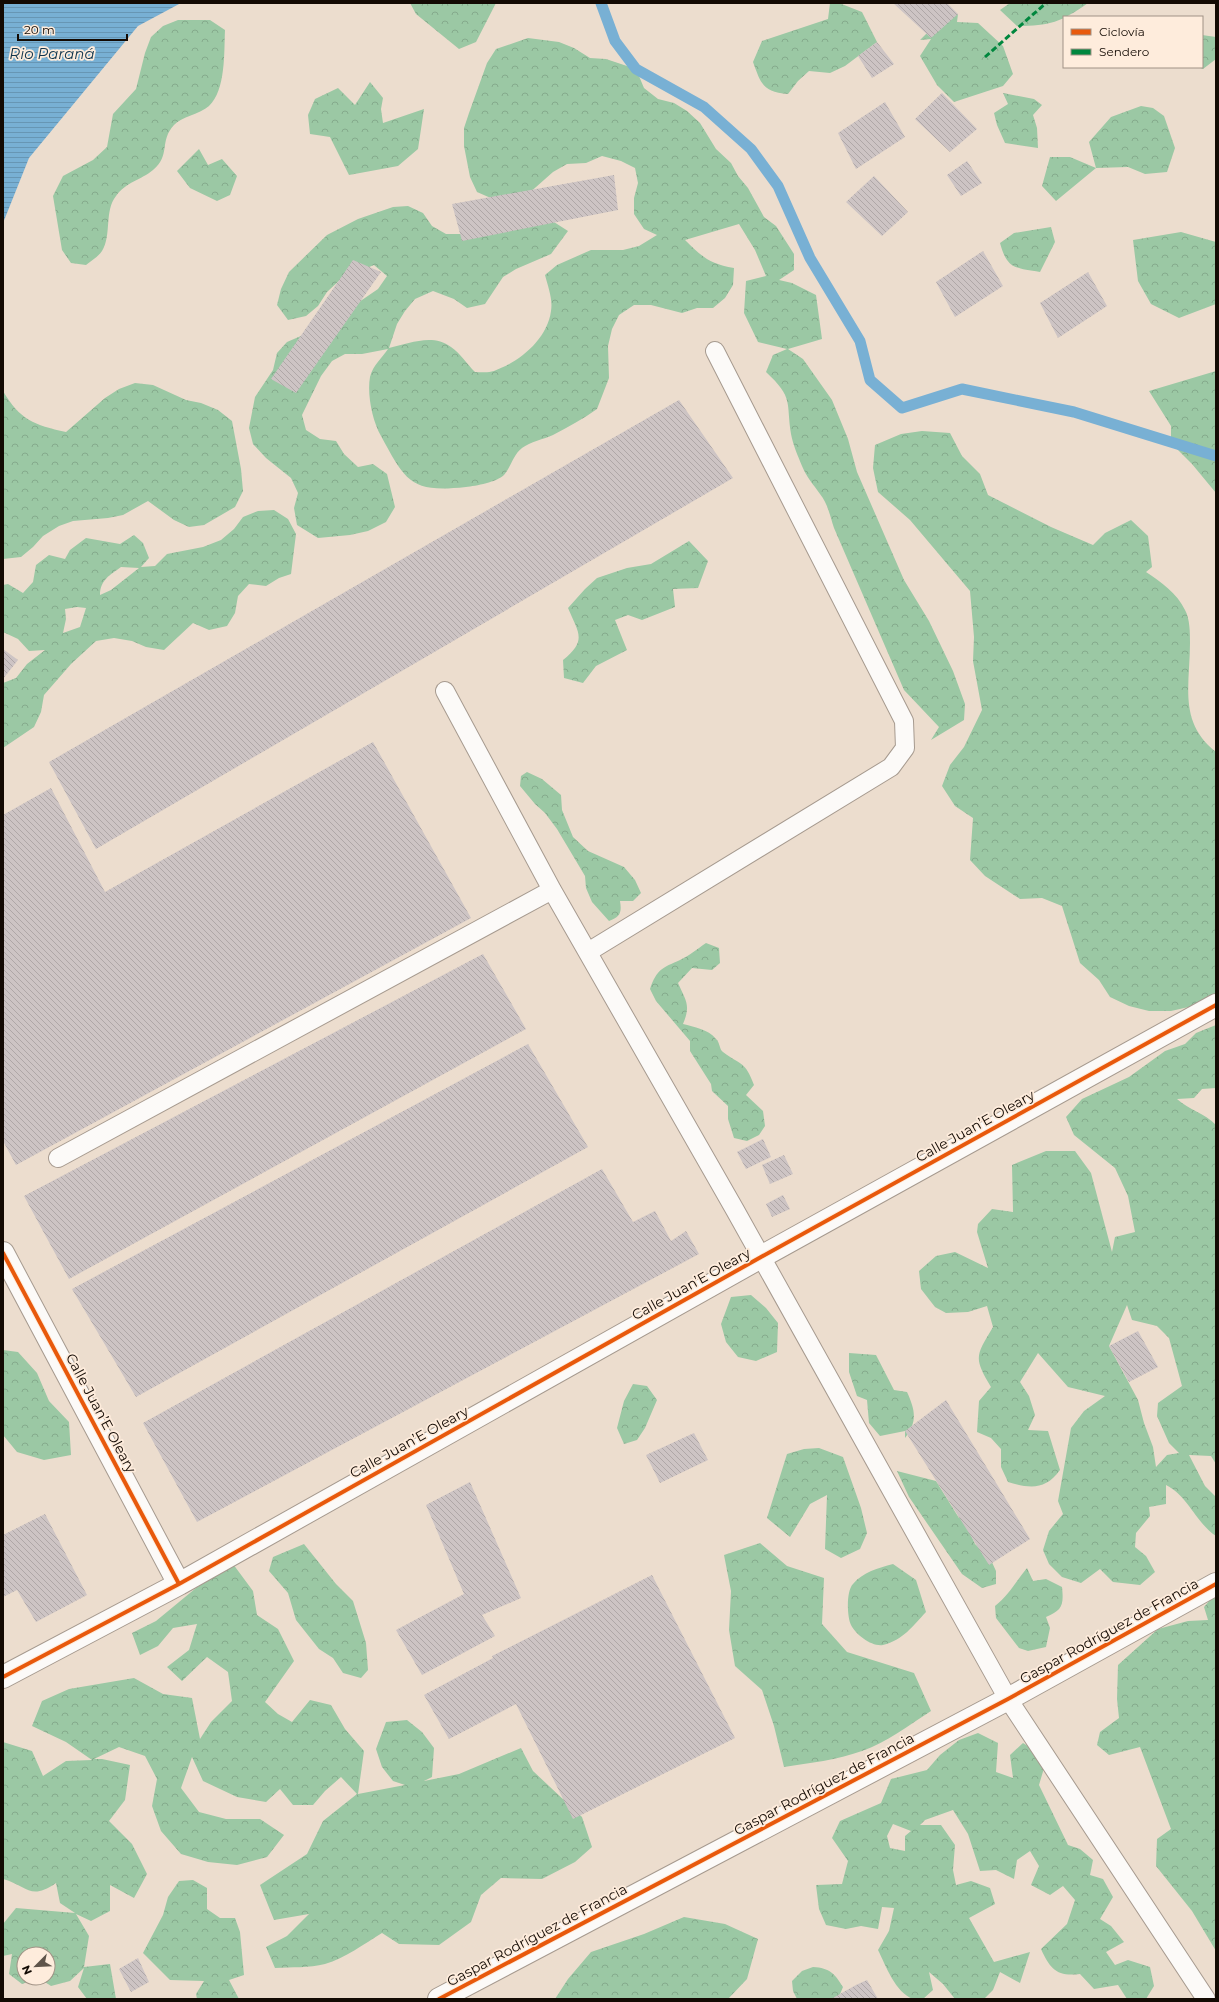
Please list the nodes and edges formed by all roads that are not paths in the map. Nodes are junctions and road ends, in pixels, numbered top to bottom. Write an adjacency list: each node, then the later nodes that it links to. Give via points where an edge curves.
1 (715, 350): 4 (lane, via 904,721 905,748 891,767)
2 (445, 691): 3 (lane)
3 (552, 890): 4 (lane); 6 (lane)
4 (588, 952): 8 (lane)
5 (1216, 1005): 8 (street, Calle Juan’E Oleary)
6 (58, 1158)
7 (3, 1253): 9 (street, Calle Juan’E Oleary)
8 (761, 1257): 9 (street, Calle Juan’E Oleary); 12 (lane)
9 (179, 1584): 11 (street, Calle Juan’E Oleary)
10 (1216, 1584): 12 (street, Gaspar Rodríguez de Francia)
11 (3, 1677)
12 (1008, 1699): 13 (street, Gaspar Rodríguez de Francia); 14 (lane)
13 (439, 1999)
14 (1206, 1999)

